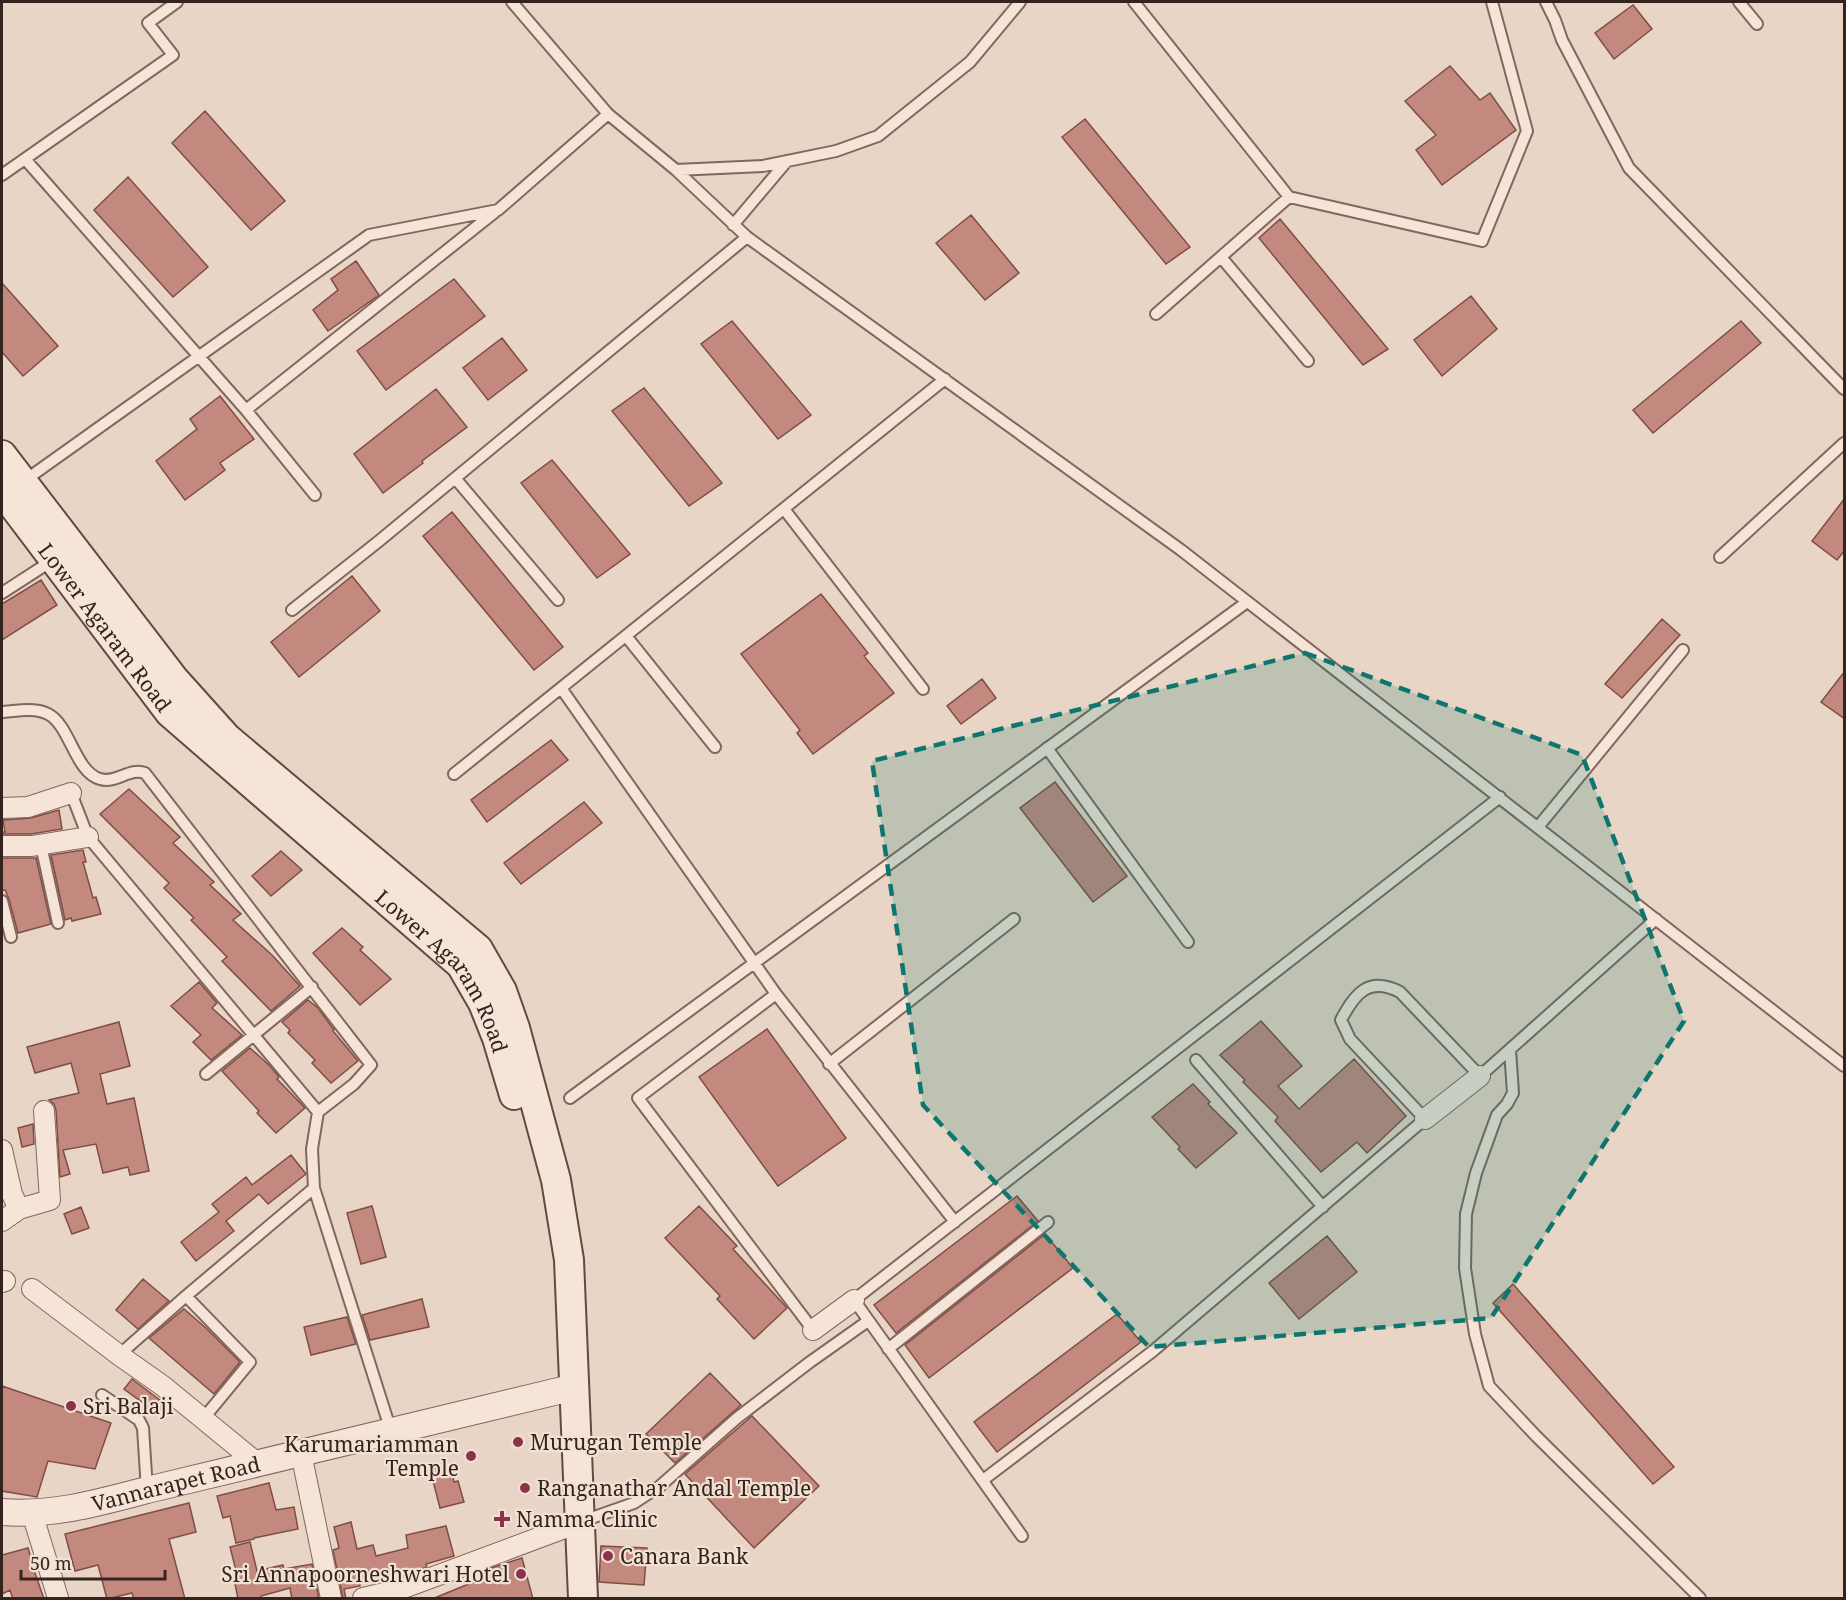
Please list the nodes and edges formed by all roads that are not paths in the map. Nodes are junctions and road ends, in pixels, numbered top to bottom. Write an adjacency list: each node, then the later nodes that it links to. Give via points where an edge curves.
1 (177, 2): 10 (lane, via 148,23 173,55)
2 (512, 2): 9 (lane)
3 (1020, 2): 11 (lane, via 970,62 878,136 836,151)
4 (1134, 2): 14 (lane)
5 (1492, 2): 14 (lane, via 1527,131 1482,241)
6 (1546, 2): 23 (lane, via 1629,168)
7 (1739, 2): 8 (lane)
8 (1757, 24)
9 (608, 114): 12 (lane); 15 (lane)
10 (25, 159): 13 (lane); 20 (lane)
11 (788, 161): 12 (lane); 16 (lane)
12 (676, 170): 16 (lane)
13 (2, 175)
14 (1290, 197): 18 (lane)
15 (498, 210): 20 (lane, via 369,236); 24 (lane)
16 (733, 225): 17 (lane)
17 (747, 237): 22 (lane); 27 (lane)
18 (1221, 257): 19 (lane); 21 (lane)
19 (1156, 314)
20 (199, 357): 24 (lane); 28 (lane)
21 (1308, 361)
22 (945, 379): 30 (lane); 35 (lane)
23 (1845, 389)
24 (246, 410): 29 (lane)
25 (1845, 443): 31 (lane)
26 (2, 455): 28 (main road, Lower Agaram Road)
27 (455, 478): 34 (lane); 36 (lane)
28 (9, 490): 32 (main road, Lower Agaram Road); 86 (main road, Lower Agaram Road, via 227,738 478,949 502,991 515,1028 556,1180 569,1260)
29 (315, 495)
30 (784, 508): 37 (lane); 40 (lane)
31 (1720, 557)
32 (53, 559): 33 (lane); 86 (main road, Lower Agaram Road, via 170,713 461,964 497,1038 525,1130 554,1261)
33 (2, 593)
34 (558, 600)
35 (1248, 602): 43 (lane); 46 (lane)
36 (292, 610)
37 (626, 636): 39 (lane); 42 (lane)
38 (1683, 650): 48 (lane)
39 (561, 688): 44 (lane); 58 (lane)
40 (923, 689)
41 (2, 712): 59 (lane, via 31,710 48,714 57,721 87,770 100,779 110,780 136,771 146,773)
42 (715, 747)
43 (1047, 748): 57 (lane); 58 (lane)
44 (454, 774)
45 (70, 793): 47 (street, via 28,807); 49 (lane)
46 (1500, 797): 48 (lane); 77 (lane)
47 (2, 808)
48 (1538, 827): 54 (lane)
49 (88, 837): 50 (street); 61 (lane)
50 (41, 845): 51 (street); 55 (lane)
51 (2, 846)
52 (2, 901): 56 (lane)
53 (1014, 919): 64 (lane)
54 (1656, 919): 62 (lane); 65 (lane)
55 (58, 923)
56 (11, 937)
57 (1188, 942)
58 (753, 964): 60 (lane); 68 (lane)
59 (312, 987): 61 (lane); 70 (lane, via 371,1065)
60 (776, 994): 64 (lane); 83 (lane, via 638,1098)
61 (254, 1035): 66 (lane); 70 (lane)
62 (1510, 1050): 67 (lane); 104 (lane, via 1513,1093 1497,1115 1466,1214 1465,1268 1489,1386)
63 (1196, 1060): 74 (lane)
64 (830, 1064): 77 (lane)
65 (1845, 1066)
66 (206, 1074)
67 (1480, 1076): 71 (street); 71 (lane, via 1400,992 1374,985 1359,992 1341,1020 1350,1039)
68 (570, 1098)
69 (44, 1111): 75 (street, via 50,1200)
70 (318, 1112): 73 (lane, via 312,1149)
71 (1425, 1119): 74 (lane)
72 (2, 1150): 75 (street)
73 (314, 1188): 80 (lane); 89 (lane)
74 (1323, 1207): 92 (lane, via 1154,1352)
75 (19, 1209): 76 (street)
76 (2, 1221)
77 (955, 1222): 81 (lane)
78 (1048, 1222): 84 (lane)
79 (32, 1289): 85 (street)
80 (186, 1296): 85 (lane); 88 (lane, via 250,1362)
81 (854, 1300): 82 (lane); 83 (street)
82 (868, 1321): 84 (lane); 96 (lane, via 737,1418 660,1486 634,1503)
83 (813, 1330)
84 (888, 1348): 92 (lane)
85 (119, 1355): 88 (street)
86 (567, 1389): 89 (street, Vannarapet Road); 96 (main road, Lower Agaram Road)
87 (102, 1395): 93 (lane, via 139,1419)
88 (203, 1419): 91 (street)
89 (391, 1431): 90 (street, Vannarapet Road)
90 (301, 1453): 91 (street, Vannarapet Road); 100 (street)
91 (257, 1463): 93 (street, Vannarapet Road)
92 (983, 1480): 97 (lane)
93 (147, 1490): 95 (street, Vannarapet Road, via 77,1509)
94 (2, 1512): 95 (street, Vannarapet Road)
95 (32, 1513): 99 (street)
96 (573, 1525): 98 (street); 102 (main road, Lower Agaram Road); 103 (main road)
97 (1022, 1536)
98 (403, 1594): 101 (street)
99 (58, 1599)
100 (331, 1599)
101 (363, 1599)
102 (569, 1599)
103 (584, 1599)
104 (1700, 1599)

